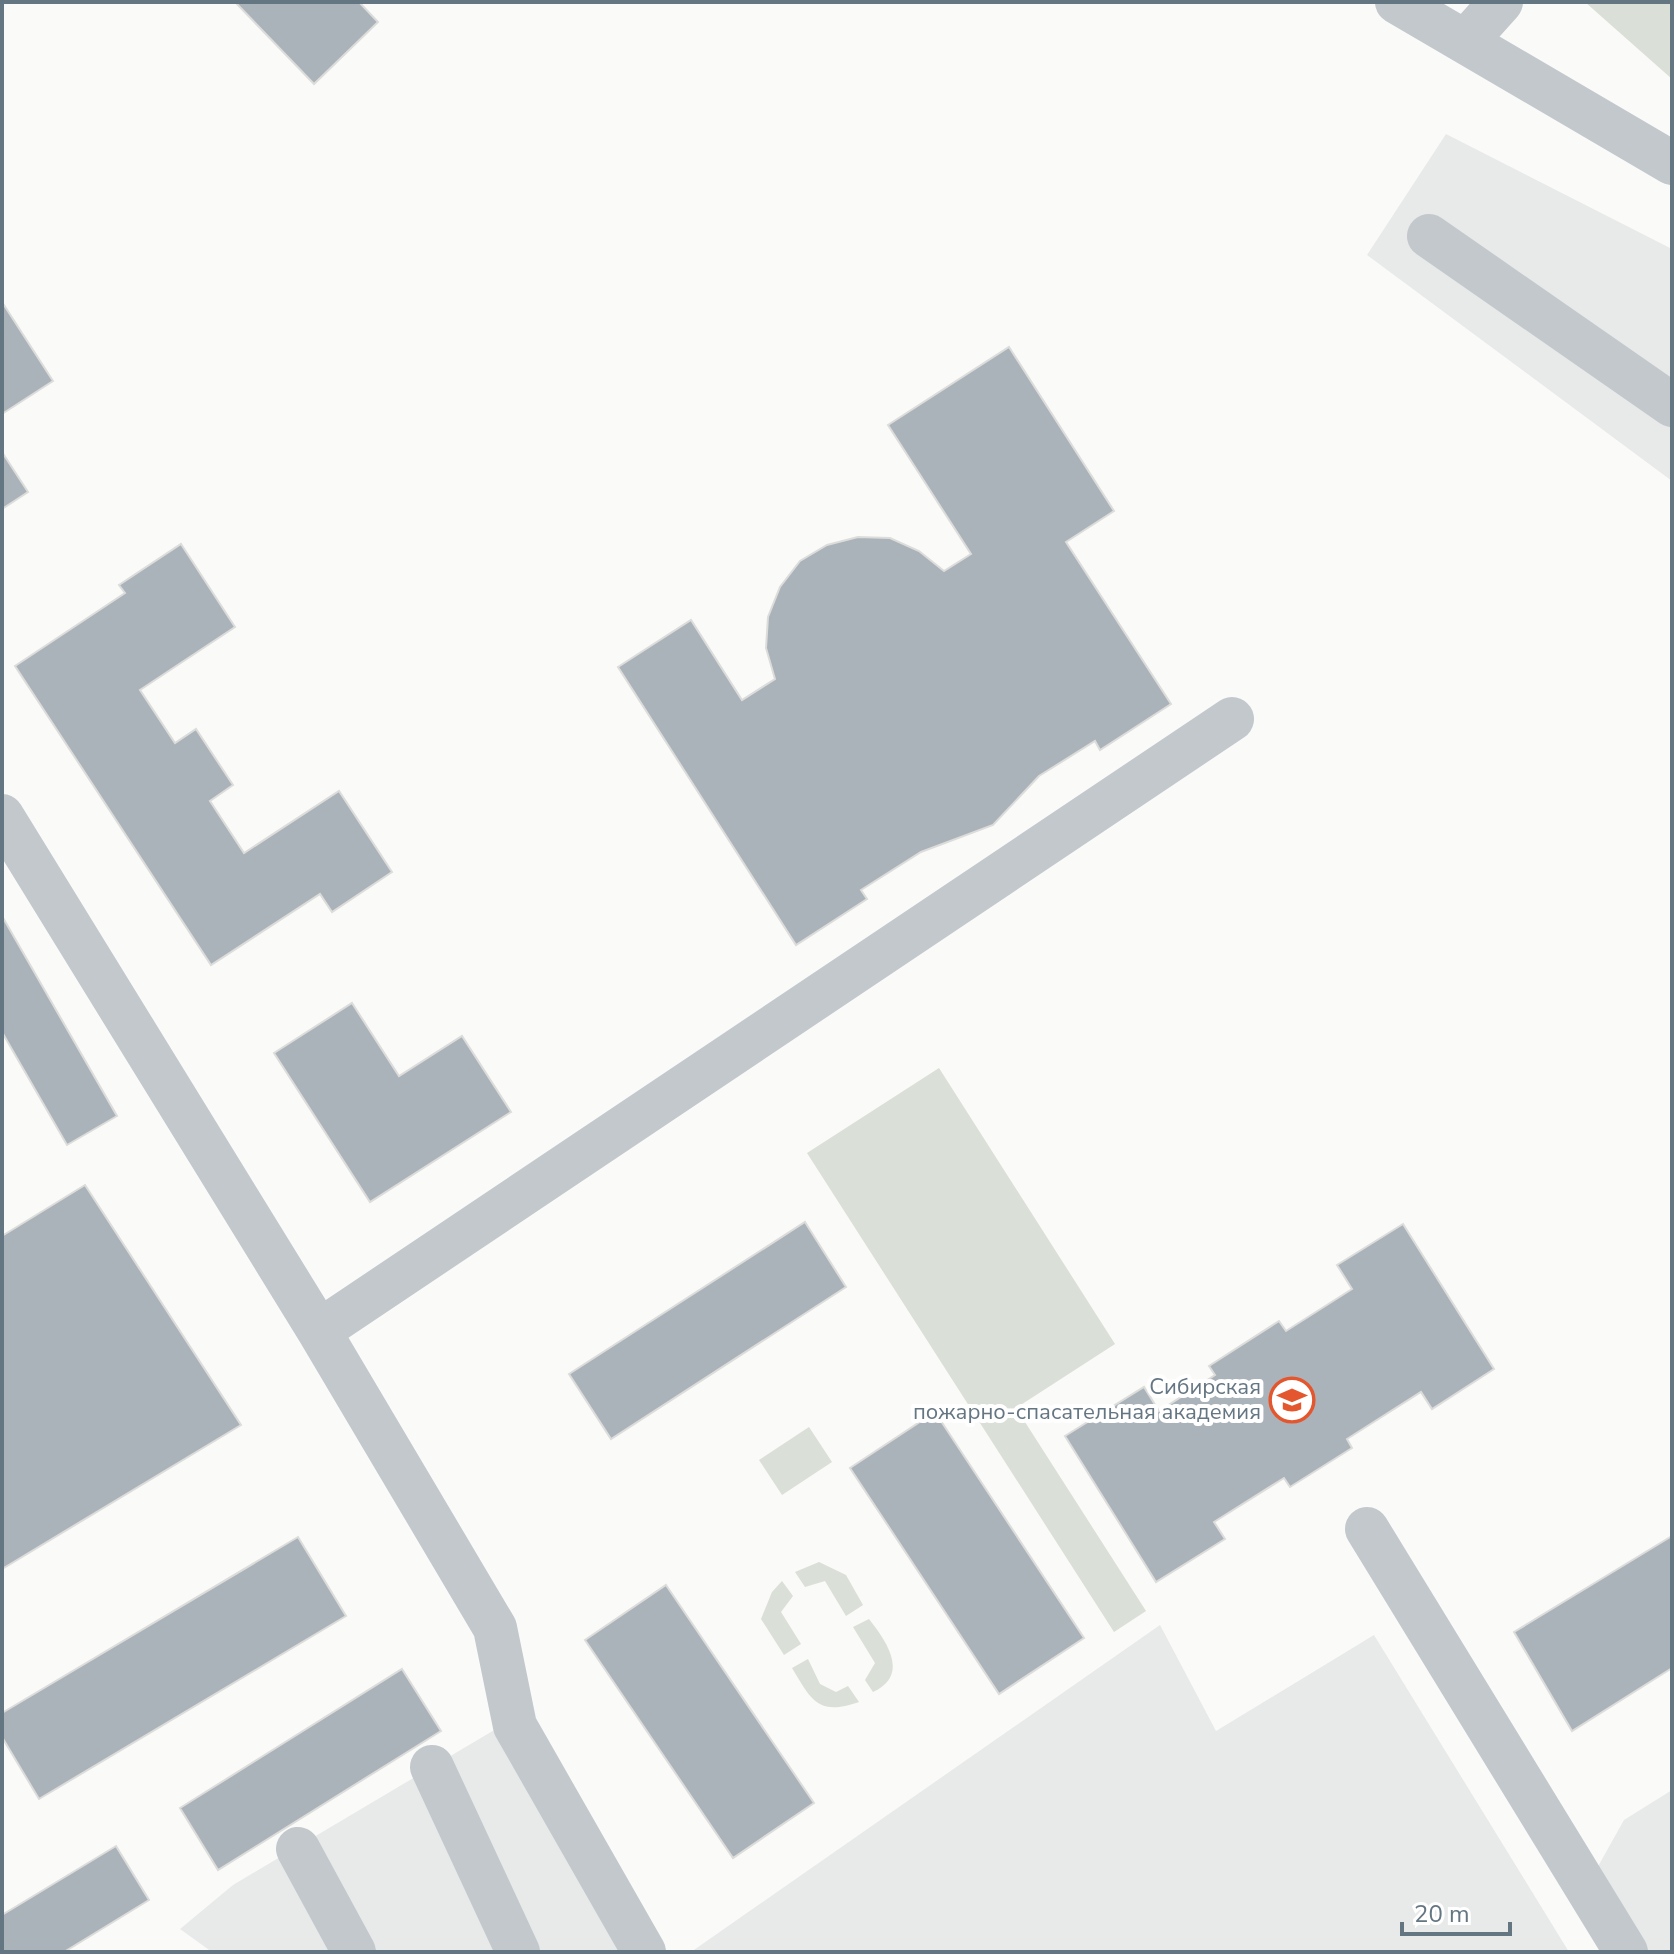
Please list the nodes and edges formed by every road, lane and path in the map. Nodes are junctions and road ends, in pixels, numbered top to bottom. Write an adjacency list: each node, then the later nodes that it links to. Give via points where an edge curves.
1 (1397, 2): 3 (street)
2 (1501, 2): 3 (street)
3 (1466, 41): 4 (street)
4 (1672, 163)
5 (1429, 236): 6 (street)
6 (1672, 405)
7 (1232, 719): 9 (street)
8 (2, 816): 9 (street)
9 (319, 1331): 15 (street, via 495,1628 515,1726)
10 (1367, 1529): 16 (street)
11 (432, 1767): 14 (street)
12 (298, 1849): 13 (street)
13 (354, 1952)
14 (518, 1952)
15 (644, 1952)
16 (1626, 1952)

